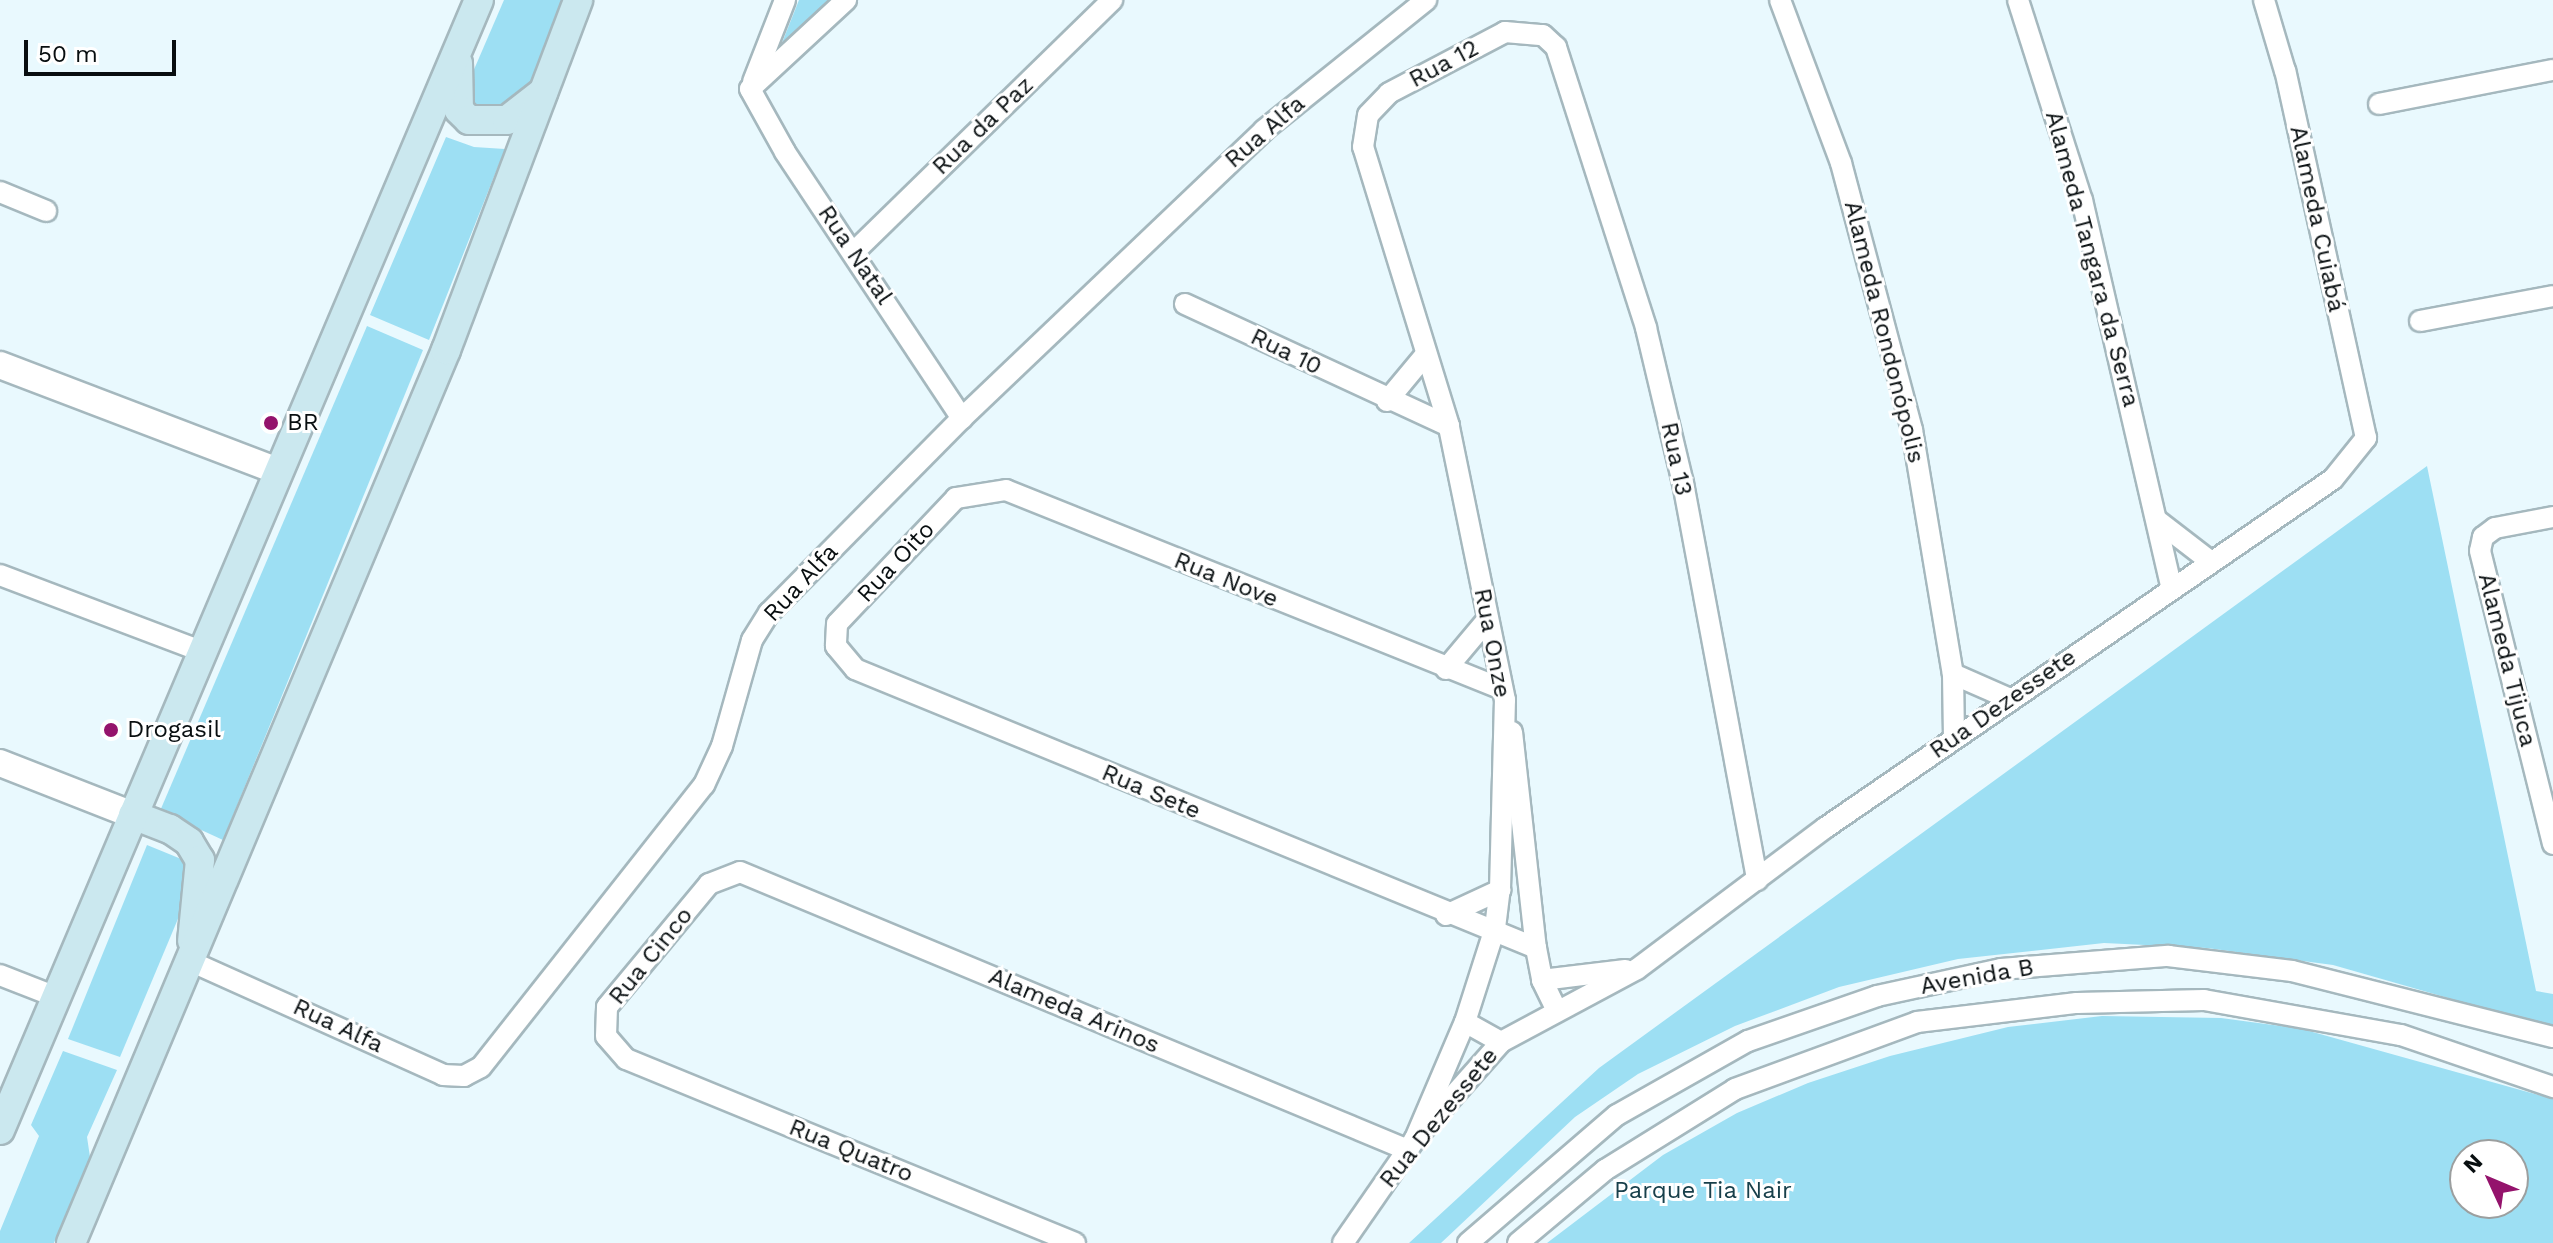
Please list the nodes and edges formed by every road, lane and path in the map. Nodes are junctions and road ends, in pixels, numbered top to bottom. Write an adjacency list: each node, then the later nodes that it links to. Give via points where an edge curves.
1 (479, 0): 10 (main road)
2 (578, 0): 14 (main road)
3 (785, 0): 13 (street)
4 (846, 0): 13 (street)
5 (1112, 0): 19 (street, Rua da Paz)
6 (1426, 0): 26 (street, Rua Alfa, via 1264,130)
7 (1780, 0): 40 (street, Alameda Rondonópolis, via 1841,163 1912,430)
8 (2018, 0): 32 (street, Alameda Tangara da Serra, via 2082,200)
9 (2264, 0): 28 (street, Alameda Cuiabá, via 2285,71)
10 (459, 46): 14 (main road, via 456,97 469,120 507,120); 29 (main road)
11 (1556, 47): 16 (street, Rua 12, via 1543,35 1505,32 1389,93 1368,115); 48 (street, Rua 13, via 1650,344 1683,483)
12 (2553, 70): 15 (street)
13 (750, 89): 19 (street, Rua Natal, via 785,152)
14 (544, 90): 53 (main road, via 446,350)
15 (2379, 104)
16 (1363, 147): 23 (street, Rua Onze)
17 (0, 192): 18 (street)
18 (46, 211)
19 (854, 252): 26 (street, Rua Natal)
20 (2553, 296): 22 (street)
21 (1185, 304): 25 (street, Rua 10)
22 (2420, 321)
23 (1426, 354): 25 (street); 27 (street, Rua Onze)
24 (0, 365): 29 (street)
25 (1387, 401): 27 (street, Rua 10)
26 (962, 418): 53 (street, Rua Alfa, via 769,613 752,640 722,746 704,785 481,1067 464,1076 443,1075)
27 (1449, 426): 36 (street, Rua Onze)
28 (2366, 438): 33 (street, Rua Dezessete, via 2333,479)
29 (278, 471): 37 (main road)
30 (1006, 490): 38 (street, Rua Oito, via 956,498 837,624 836,646); 39 (street, Rua Nove)
31 (2553, 517): 46 (street, Alameda Tijuca, via 2495,528 2483,537 2480,551)
32 (2158, 521): 33 (street); 35 (street, Alameda Tangara da Serra)
33 (2210, 561): 35 (street, Rua Dezessete)
34 (0, 575): 37 (street)
35 (2171, 587): 42 (street, Rua Dezessete)
36 (1488, 619): 39 (street); 41 (street, Rua Onze)
37 (201, 651): 45 (main road)
38 (855, 669): 50 (street, Rua Sete)
39 (1446, 669): 41 (street, Rua Nove)
40 (1953, 674): 42 (street); 43 (street, Alameda Rondonópolis)
41 (1504, 695): 49 (street, Rua Onze); 52 (street, via 1519,765)
42 (2010, 699): 43 (street, Rua Dezessete)
43 (1954, 738): 48 (street, Rua Dezessete)
44 (0, 763): 45 (street)
45 (133, 815): 53 (main road, via 170,829 189,842 200,860); 57 (main road)
46 (2553, 844)
47 (740, 872): 62 (street, Rua Cinco, via 709,884 607,1007 606,1036); 65 (street, Alameda Arinos)
48 (1757, 880): 54 (street, Rua Dezessete)
49 (1500, 890): 50 (street); 51 (street, Rua Onze)
50 (1446, 915): 51 (street, Rua Sete)
51 (1495, 928): 52 (street, Rua Sete); 59 (street, Rua Onze)
52 (1536, 948): 56 (street)
53 (192, 962): 66 (main road)
54 (1637, 969): 56 (street, Rua Dezessete); 58 (street, Rua Dezessete)
55 (0, 975): 57 (street)
56 (1542, 980): 58 (street)
57 (56, 997): 64 (main road)
58 (1557, 1011): 61 (street, Rua Dezessete)
59 (1465, 1022): 61 (street); 65 (street, Rua Onze)
60 (2553, 1037): 69 (street, Avenida B, via 2292,971 2168,956 2001,969 1877,996 1748,1041 1617,1115)
61 (1501, 1042): 65 (street, Rua Dezessete)
62 (626, 1059): 67 (street, Rua Quatro)
63 (2553, 1087): 70 (street, Avenida B, via 2401,1035 2204,1000 2077,1003 1917,1022 1735,1089 1605,1170)
64 (0, 1130)
65 (1412, 1145): 68 (street, Rua Dezessete)
66 (71, 1243)
67 (1075, 1243)
68 (1343, 1243)
69 (1468, 1243)
70 (1518, 1243)

